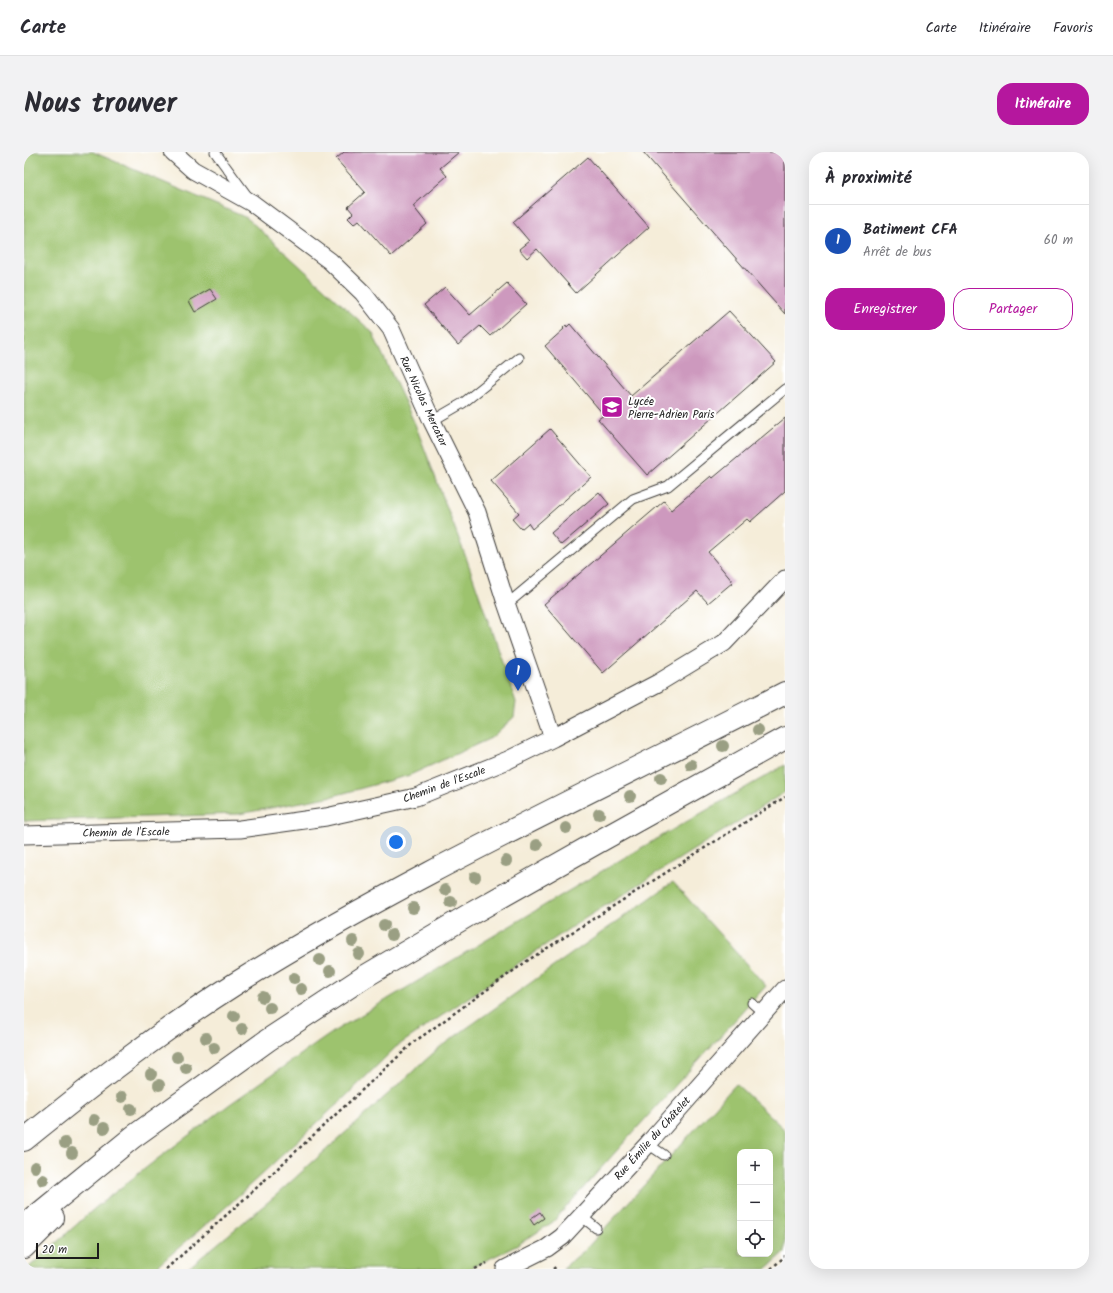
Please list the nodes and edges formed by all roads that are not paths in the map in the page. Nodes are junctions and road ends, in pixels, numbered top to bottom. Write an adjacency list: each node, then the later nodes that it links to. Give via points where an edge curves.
1 (173, 152): 3 (street, Rue Nicolas Mercator, via 193,170)
2 (215, 152): 3 (lane)
3 (252, 203): 6 (street, Rue Nicolas Mercator, via 330,261 363,293 391,329)
4 (519, 358): 6 (lane, via 463,403)
5 (785, 389): 8 (lane, via 668,486 633,500)
6 (432, 421): 8 (street, Rue Nicolas Mercator, via 477,512)
7 (785, 579): 10 (street, Chemin de l'Escale, via 724,643 658,682)
8 (506, 605): 10 (street, Rue Nicolas Mercator)
9 (785, 693): 15 (highway, via 548,812 334,925 175,1024 102,1077)
10 (553, 738): 12 (street, Chemin de l'Escale, via 508,760 416,797 326,817 240,829)
11 (785, 738): 14 (highway, via 467,916 364,977 268,1040)
12 (24, 835)
13 (785, 989): 16 (street, Rue Émilie du Châtelet, via 758,1008)
14 (133, 1137): 19 (highway); 21 (highway)
15 (24, 1140)
16 (648, 1144): 17 (lane); 18 (street, Rue Émilie du Châtelet)
17 (664, 1155)
18 (581, 1216): 20 (lane); 22 (street, Rue Émilie du Châtelet, via 562,1237 547,1248)
19 (24, 1226)
20 (596, 1228)
21 (24, 1247)
22 (505, 1269)

